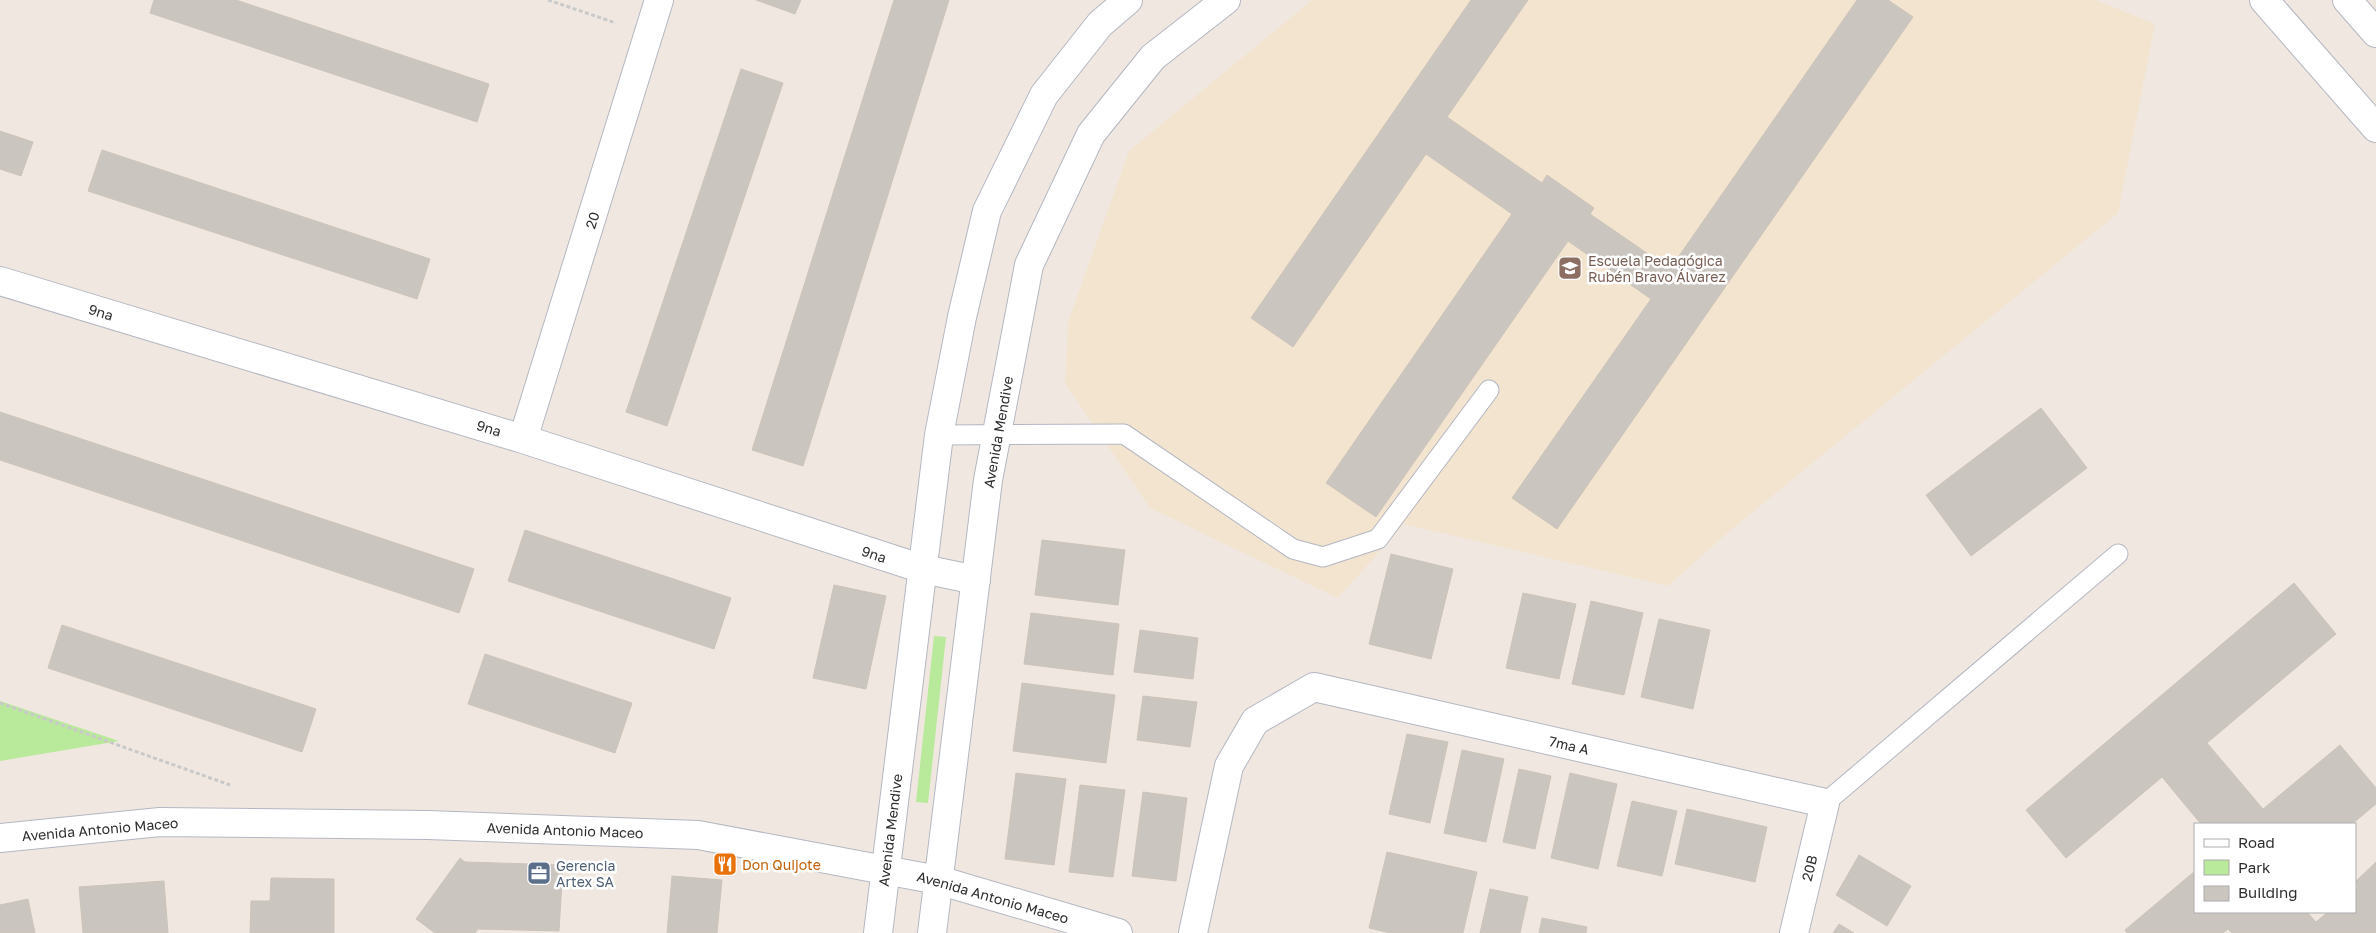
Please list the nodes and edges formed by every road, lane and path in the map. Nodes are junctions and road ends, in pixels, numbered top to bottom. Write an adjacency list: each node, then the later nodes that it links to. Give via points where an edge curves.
1 (548, 0): 8 (path)
2 (659, 0): 8 (street, 20)
3 (1128, 0): 13 (street, Avenida Mendive, via 1100,24 1044,95 987,211 962,317)
4 (1226, 0): 12 (street, Avenida Mendive, via 1153,57 1091,134 1029,264)
5 (2264, 0): 9 (street)
6 (2347, 0): 7 (street)
7 (2376, 33)
8 (650, 34): 14 (street, 20)
9 (2376, 128)
10 (0, 281): 14 (street, 9na)
11 (1489, 390): 12 (lane, via 1378,538 1324,557 1293,549 1124,434)
12 (996, 434): 13 (lane); 17 (street, Avenida Mendive)
13 (940, 435): 16 (street, Avenida Mendive)
14 (523, 439): 16 (street, 9na)
15 (2118, 554): 20 (lane)
16 (923, 570): 17 (street, 9na); 22 (street, Avenida Mendive)
17 (976, 580): 23 (street, Avenida Mendive)
18 (0, 703): 19 (path)
19 (234, 787)
20 (1825, 804): 27 (street, 7ma A, via 1314,688 1255,721 1229,766); 28 (street, 20B)
21 (0, 838): 22 (street, Avenida Antonio Maceo, via 160,822 428,825 698,835)
22 (885, 870): 23 (street, Avenida Antonio Maceo); 24 (street, Avenida Mendive)
23 (938, 880): 25 (street, Avenida Mendive); 26 (street, Avenida Antonio Maceo)
24 (878, 933)
25 (932, 933)
26 (1118, 933)
27 (1192, 933)
28 (1794, 933)

